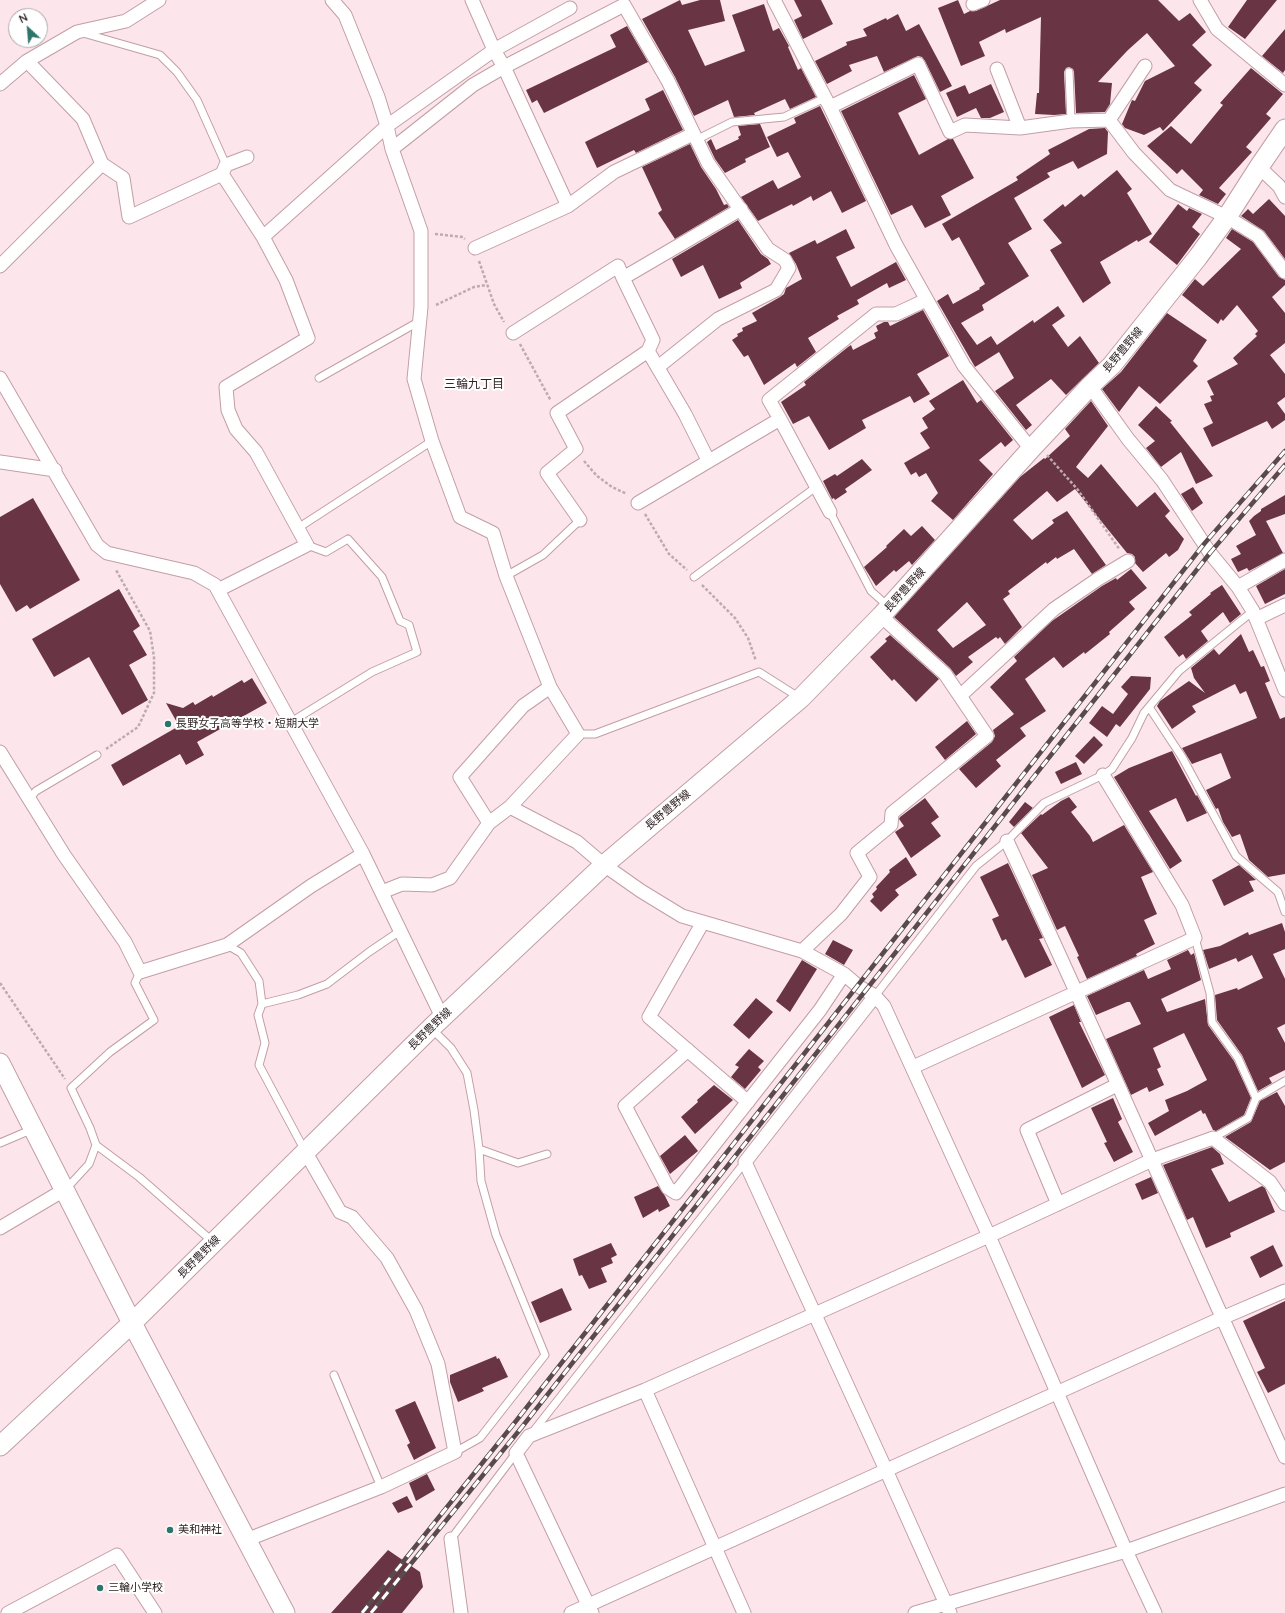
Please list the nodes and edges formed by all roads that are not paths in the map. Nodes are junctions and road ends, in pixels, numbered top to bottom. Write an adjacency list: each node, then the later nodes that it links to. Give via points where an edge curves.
1 (159, 0): 9 (street, via 126,21)
2 (332, 0): 21 (street, via 345,15)
3 (472, 0): 10 (street)
4 (774, 0): 18 (street)
5 (1200, 0): 17 (street, via 1217,29)
6 (622, 2): 8 (street); 24 (street, via 668,81)
7 (568, 4): 8 (street); 10 (street)
8 (579, 27): 13 (street)
9 (77, 32): 11 (street); 29 (lane, via 160,55 177,72 197,100)
10 (494, 50): 13 (street); 21 (street)
11 (27, 60): 16 (street); 27 (street, via 83,119)
12 (1145, 66): 20 (street)
13 (504, 67): 25 (street, via 473,85); 31 (street)
14 (997, 69): 22 (street)
15 (1069, 72): 19 (lane)
16 (0, 84)
17 (1285, 85)
18 (827, 102): 22 (street, via 918,64 950,132 965,125); 24 (lane, via 784,117 732,122); 39 (street, via 896,245)
19 (1071, 120): 20 (street); 22 (street)
20 (1109, 120): 33 (street, via 1134,153 1170,190)
21 (387, 126): 25 (street); 34 (street)
22 (1020, 128)
23 (1285, 129): 28 (main road, 長野豊野線)
24 (695, 137): 31 (street, via 614,172); 32 (street, via 708,163)
25 (392, 149): 40 (street, via 421,232)
26 (247, 157): 29 (street)
27 (102, 164): 29 (street, via 123,178 130,217); 36 (street)
28 (1259, 167): 30 (street, via 1279,186); 33 (main road, 長野豊野線)
29 (224, 169): 34 (street)
30 (1285, 197)
31 (568, 206): 35 (street)
32 (741, 209): 38 (street); 43 (street, via 768,249 785,260 789,268 776,290 718,319)
33 (1227, 217): 37 (street, via 1258,236); 46 (main road, 長野豊野線, via 1112,365)
34 (263, 237): 57 (street, via 286,280 308,338 226,387 228,410 236,429 256,452)
35 (476, 248)
36 (0, 266)
37 (1285, 272)
38 (623, 278): 41 (street, via 618,266); 42 (street, via 653,340)
39 (926, 300): 47 (street, via 896,314 876,314 769,400); 49 (street, via 964,366)
40 (420, 321): 45 (lane); 48 (street, via 414,379)
41 (513, 333)
42 (648, 351): 43 (street); 56 (street, via 558,413 576,449 547,473)
43 (658, 367): 50 (street)
44 (0, 378): 52 (street)
45 (319, 378)
46 (1090, 386): 49 (main road, 長野豊野線); 63 (street, via 1128,439 1162,480 1210,553)
47 (780, 420): 50 (street); 53 (street)
48 (432, 441): 57 (lane); 61 (street, via 460,516 493,533)
49 (1034, 446): 66 (main road, 長野豊野線)
50 (708, 460): 54 (street)
51 (0, 462): 52 (street)
52 (55, 470): 64 (street, via 97,545 107,553 194,573 215,585)
53 (816, 487): 55 (street); 62 (lane)
54 (638, 503)
55 (830, 512): 66 (lane, via 871,591)
56 (580, 520): 61 (lane, via 543,555)
57 (298, 528): 58 (street)
58 (307, 545): 64 (street); 73 (lane, via 326,552 348,539 382,577 400,621 409,625 417,652 372,672)
59 (1285, 560): 63 (street)
60 (1128, 561): 70 (street, via 1054,609)
61 (506, 576): 68 (street)
62 (694, 577)
63 (1238, 587): 67 (street)
64 (218, 590): 73 (street)
65 (1285, 605): 67 (street)
66 (885, 612): 70 (street, via 945,674); 71 (main road, 長野豊野線)
67 (1254, 615): 69 (street); 72 (lane, via 1179,671)
68 (550, 687): 74 (street); 80 (street, via 523,706 460,778)
69 (1285, 690)
70 (960, 696): 90 (street, via 987,736 892,813 891,825 856,853 870,877 842,914)
71 (801, 698): 74 (lane, via 759,672 595,734); 83 (main road, 長野豊野線)
72 (1149, 707): 77 (lane, via 1112,769); 85 (lane, via 1182,757 1236,856 1278,892)
73 (291, 722): 82 (street)
74 (578, 734): 79 (street)
75 (0, 752): 78 (street)
76 (97, 755): 78 (lane, via 36,791)
77 (1103, 775): 81 (lane, via 1044,804); 88 (street, via 1182,905)
78 (29, 799): 91 (street, via 64,855 125,942)
79 (510, 807): 80 (street); 83 (street, via 576,842)
80 (489, 823): 84 (street, via 450,878 432,885 402,884)
81 (1007, 841): 93 (street); 94 (lane, via 976,866)
82 (363, 854): 84 (street); 89 (street, via 311,886)
83 (604, 865): 86 (street, via 682,916); 96 (main road, 長野豊野線)
84 (382, 892): 87 (street)
85 (1285, 912)
86 (703, 922): 90 (street); 97 (street, via 649,1017)
87 (400, 931): 95 (lane, via 327,984); 96 (street)
88 (1196, 938): 93 (street); 102 (lane, via 1210,993 1212,1022 1238,1058)
89 (227, 944): 91 (street); 95 (lane, via 241,953 259,980)
90 (802, 950): 92 (street)
91 (140, 972): 107 (lane, via 135,983 154,1020 110,1052 71,1088)
92 (844, 974): 94 (street); 103 (street, via 820,1010)
93 (1077, 991): 99 (street); 101 (street)
94 (876, 996): 99 (street, via 884,1006); 112 (street)
95 (262, 1004): 109 (lane, via 258,1015 265,1043 259,1065)
96 (436, 1022): 108 (lane, via 467,1073); 109 (main road, 長野豊野線)
97 (688, 1050): 103 (street); 103 (street, via 624,1106 668,1188 676,1193)
98 (0, 1063): 104 (main road)
99 (913, 1067): 117 (street)
100 (1285, 1081): 102 (lane)
101 (1117, 1085): 111 (street); 114 (street, via 1027,1130)
102 (1256, 1098): 105 (lane, via 1248,1118)
103 (748, 1102)
104 (33, 1129): 106 (lane); 113 (main road)
105 (1213, 1138): 111 (street); 115 (street, via 1270,1182)
106 (0, 1143)
107 (96, 1145): 113 (lane, via 89,1164); 118 (lane, via 139,1177)
108 (479, 1149): 110 (lane, via 518,1164); 128 (lane, via 481,1181 496,1235 545,1355 480,1438)
109 (305, 1150): 118 (main road, 長野豊野線); 128 (street, via 340,1212 352,1217 387,1258 416,1310 438,1364)
110 (548, 1154)
111 (1152, 1160): 114 (street); 121 (street)
112 (744, 1162): 120 (street); 126 (lane)
113 (64, 1190): 116 (street); 122 (main road)
114 (1058, 1204): 117 (street)
115 (1285, 1204)
116 (0, 1228)
117 (989, 1236): 120 (street); 125 (street)
118 (213, 1242): 122 (main road, 長野豊野線)
119 (1285, 1291): 121 (street)
120 (815, 1313): 124 (street); 131 (street)
121 (1222, 1318): 125 (street); 130 (street)
122 (132, 1323): 127 (main road, 長野豊野線); 135 (main road)
123 (334, 1375): 132 (lane)
124 (645, 1390): 126 (street); 136 (street)
125 (1058, 1393): 131 (street); 137 (street)
126 (529, 1436): 129 (street)
127 (0, 1446)
128 (455, 1452): 132 (street)
129 (516, 1453): 134 (lane); 139 (street)
130 (1285, 1457)
131 (886, 1470): 136 (street); 138 (street)
132 (381, 1487): 135 (street)
133 (1285, 1494): 137 (street)
134 (451, 1539): 143 (street)
135 (246, 1540): 142 (main road)
136 (715, 1548): 139 (street); 145 (street)
137 (1126, 1551): 138 (street); 147 (street)
138 (947, 1608): 146 (street)
139 (590, 1609): 144 (street)
140 (8, 1613): 141 (street, via 117,1554)
141 (155, 1613)
142 (285, 1613)
143 (460, 1613)
144 (570, 1613)
145 (744, 1613)
146 (915, 1613)
147 (1156, 1613)

